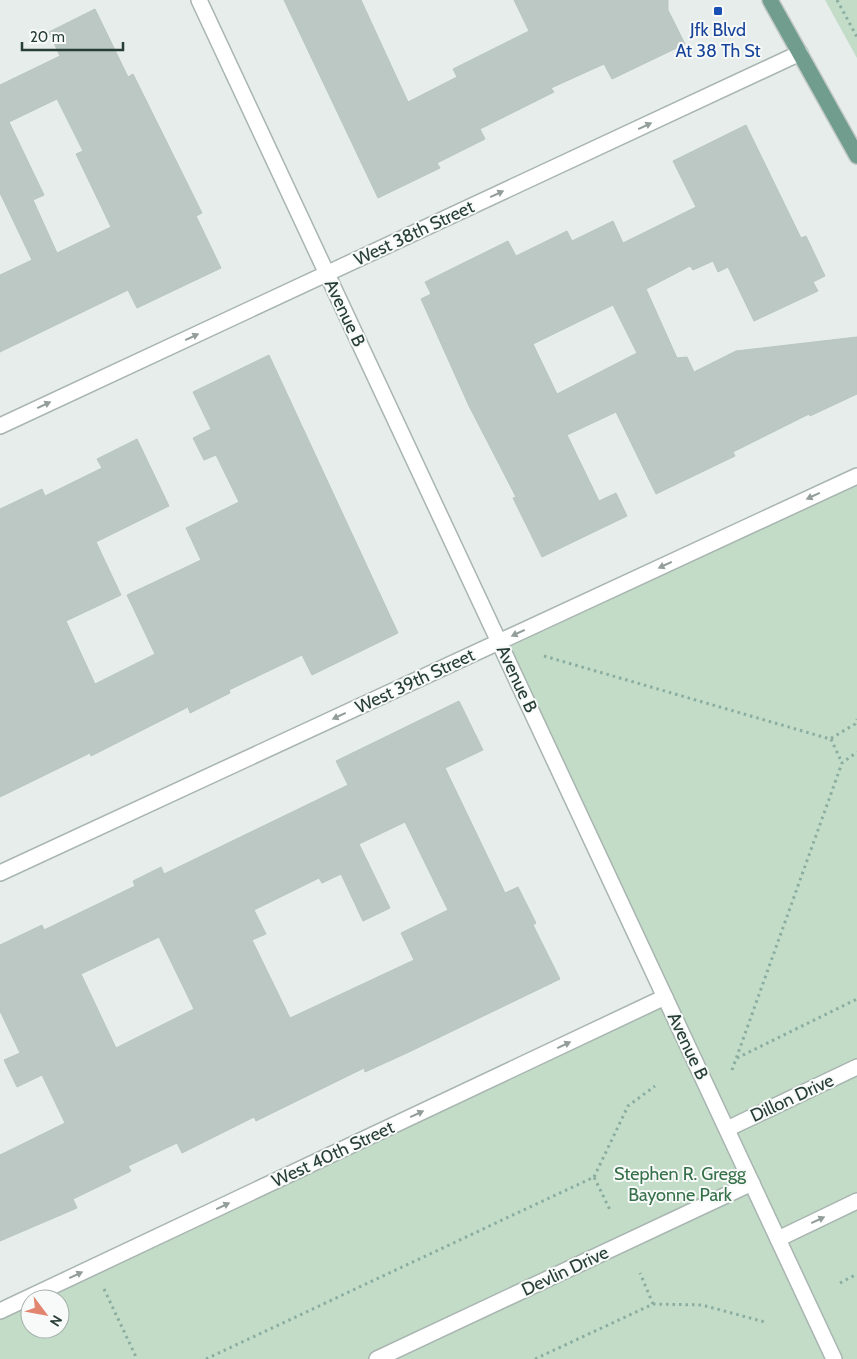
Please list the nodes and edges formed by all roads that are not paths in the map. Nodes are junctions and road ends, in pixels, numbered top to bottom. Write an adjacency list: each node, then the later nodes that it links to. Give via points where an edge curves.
1 (199, 0): 5 (street, Avenue B)
2 (770, 0): 3 (main road)
3 (800, 53): 4 (main road); 5 (street, West 38th Street, one-way to 3)
4 (857, 156)
5 (327, 274): 6 (street, West 38th Street, one-way to 5); 8 (street, Avenue B)
6 (0, 426)
7 (857, 476): 8 (street, West 39th Street, one-way to 8)
8 (499, 642): 9 (street, West 39th Street, one-way to 9); 10 (street, Avenue B)
9 (0, 873)
10 (665, 997): 12 (street, Avenue B); 16 (street, West 40th Street, one-way to 10)
11 (857, 1067): 12 (street, Dillon Drive)
12 (727, 1129): 13 (street, Avenue B)
13 (752, 1183): 15 (street, Avenue B); 18 (street, Devlin Drive)
14 (857, 1201): 15 (street, one-way to 14)
15 (778, 1239): 17 (street, Avenue B)
16 (0, 1311)
17 (831, 1358)
18 (377, 1359)

